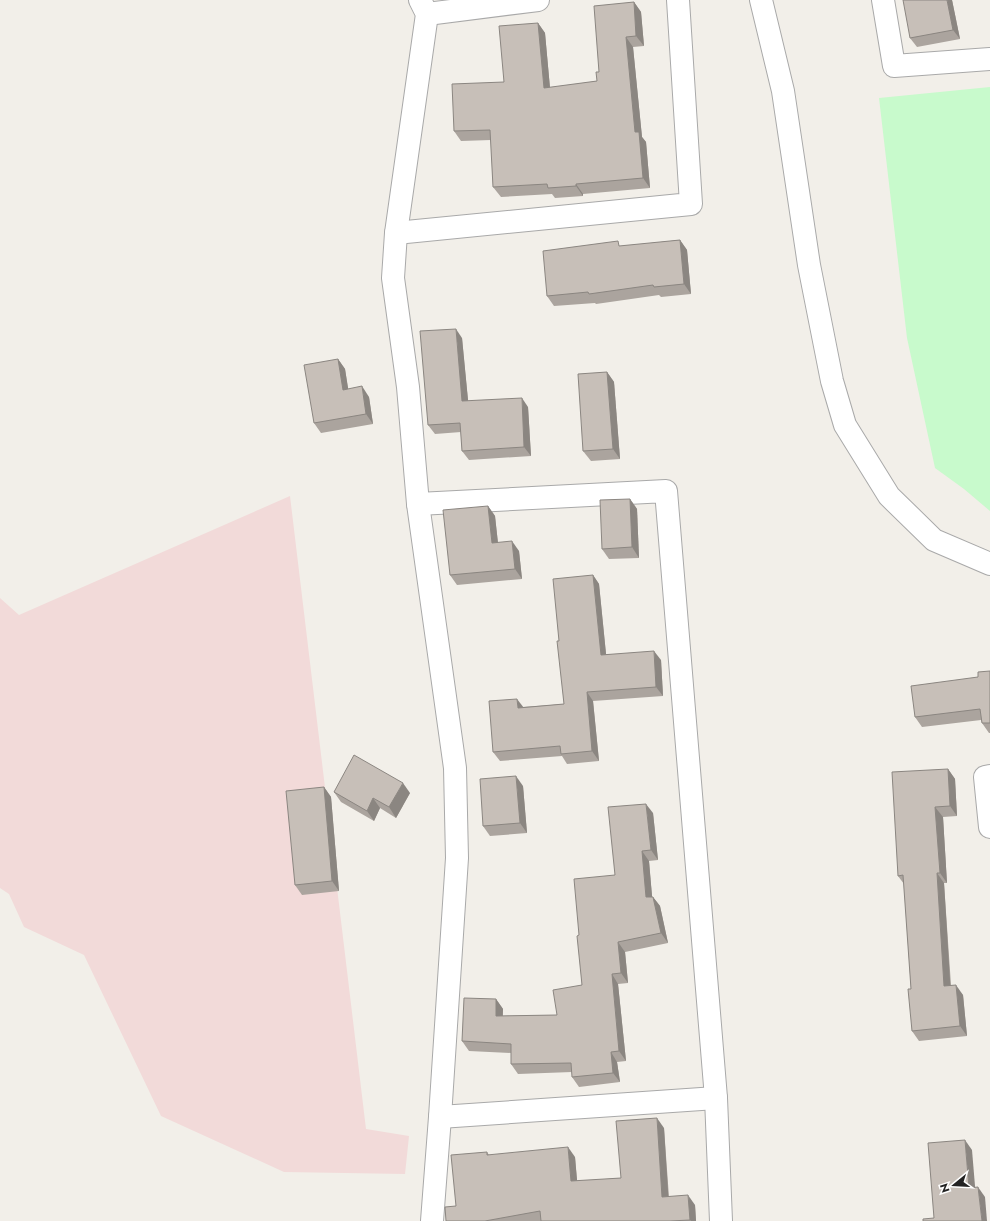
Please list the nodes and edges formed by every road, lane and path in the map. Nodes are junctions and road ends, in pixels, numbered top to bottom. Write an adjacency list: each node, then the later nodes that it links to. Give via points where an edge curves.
1 (538, 0): 5 (street)
2 (678, 0): 7 (street, via 691,204)
3 (761, 0): 9 (street, via 783,91 809,265 832,381 845,424 889,496 934,540)
4 (883, 0): 6 (street, via 894,66)
5 (423, 7): 7 (street)
6 (990, 59)
7 (396, 233): 8 (street, via 393,278 408,387)
8 (418, 504): 12 (street, via 666,491); 13 (street, via 455,768 457,858)
9 (990, 564)
10 (990, 776): 11 (street, via 985,777)
11 (990, 827)
12 (716, 1098): 13 (street); 15 (street)
13 (440, 1117): 14 (street)
14 (432, 1221)
15 (721, 1221)

